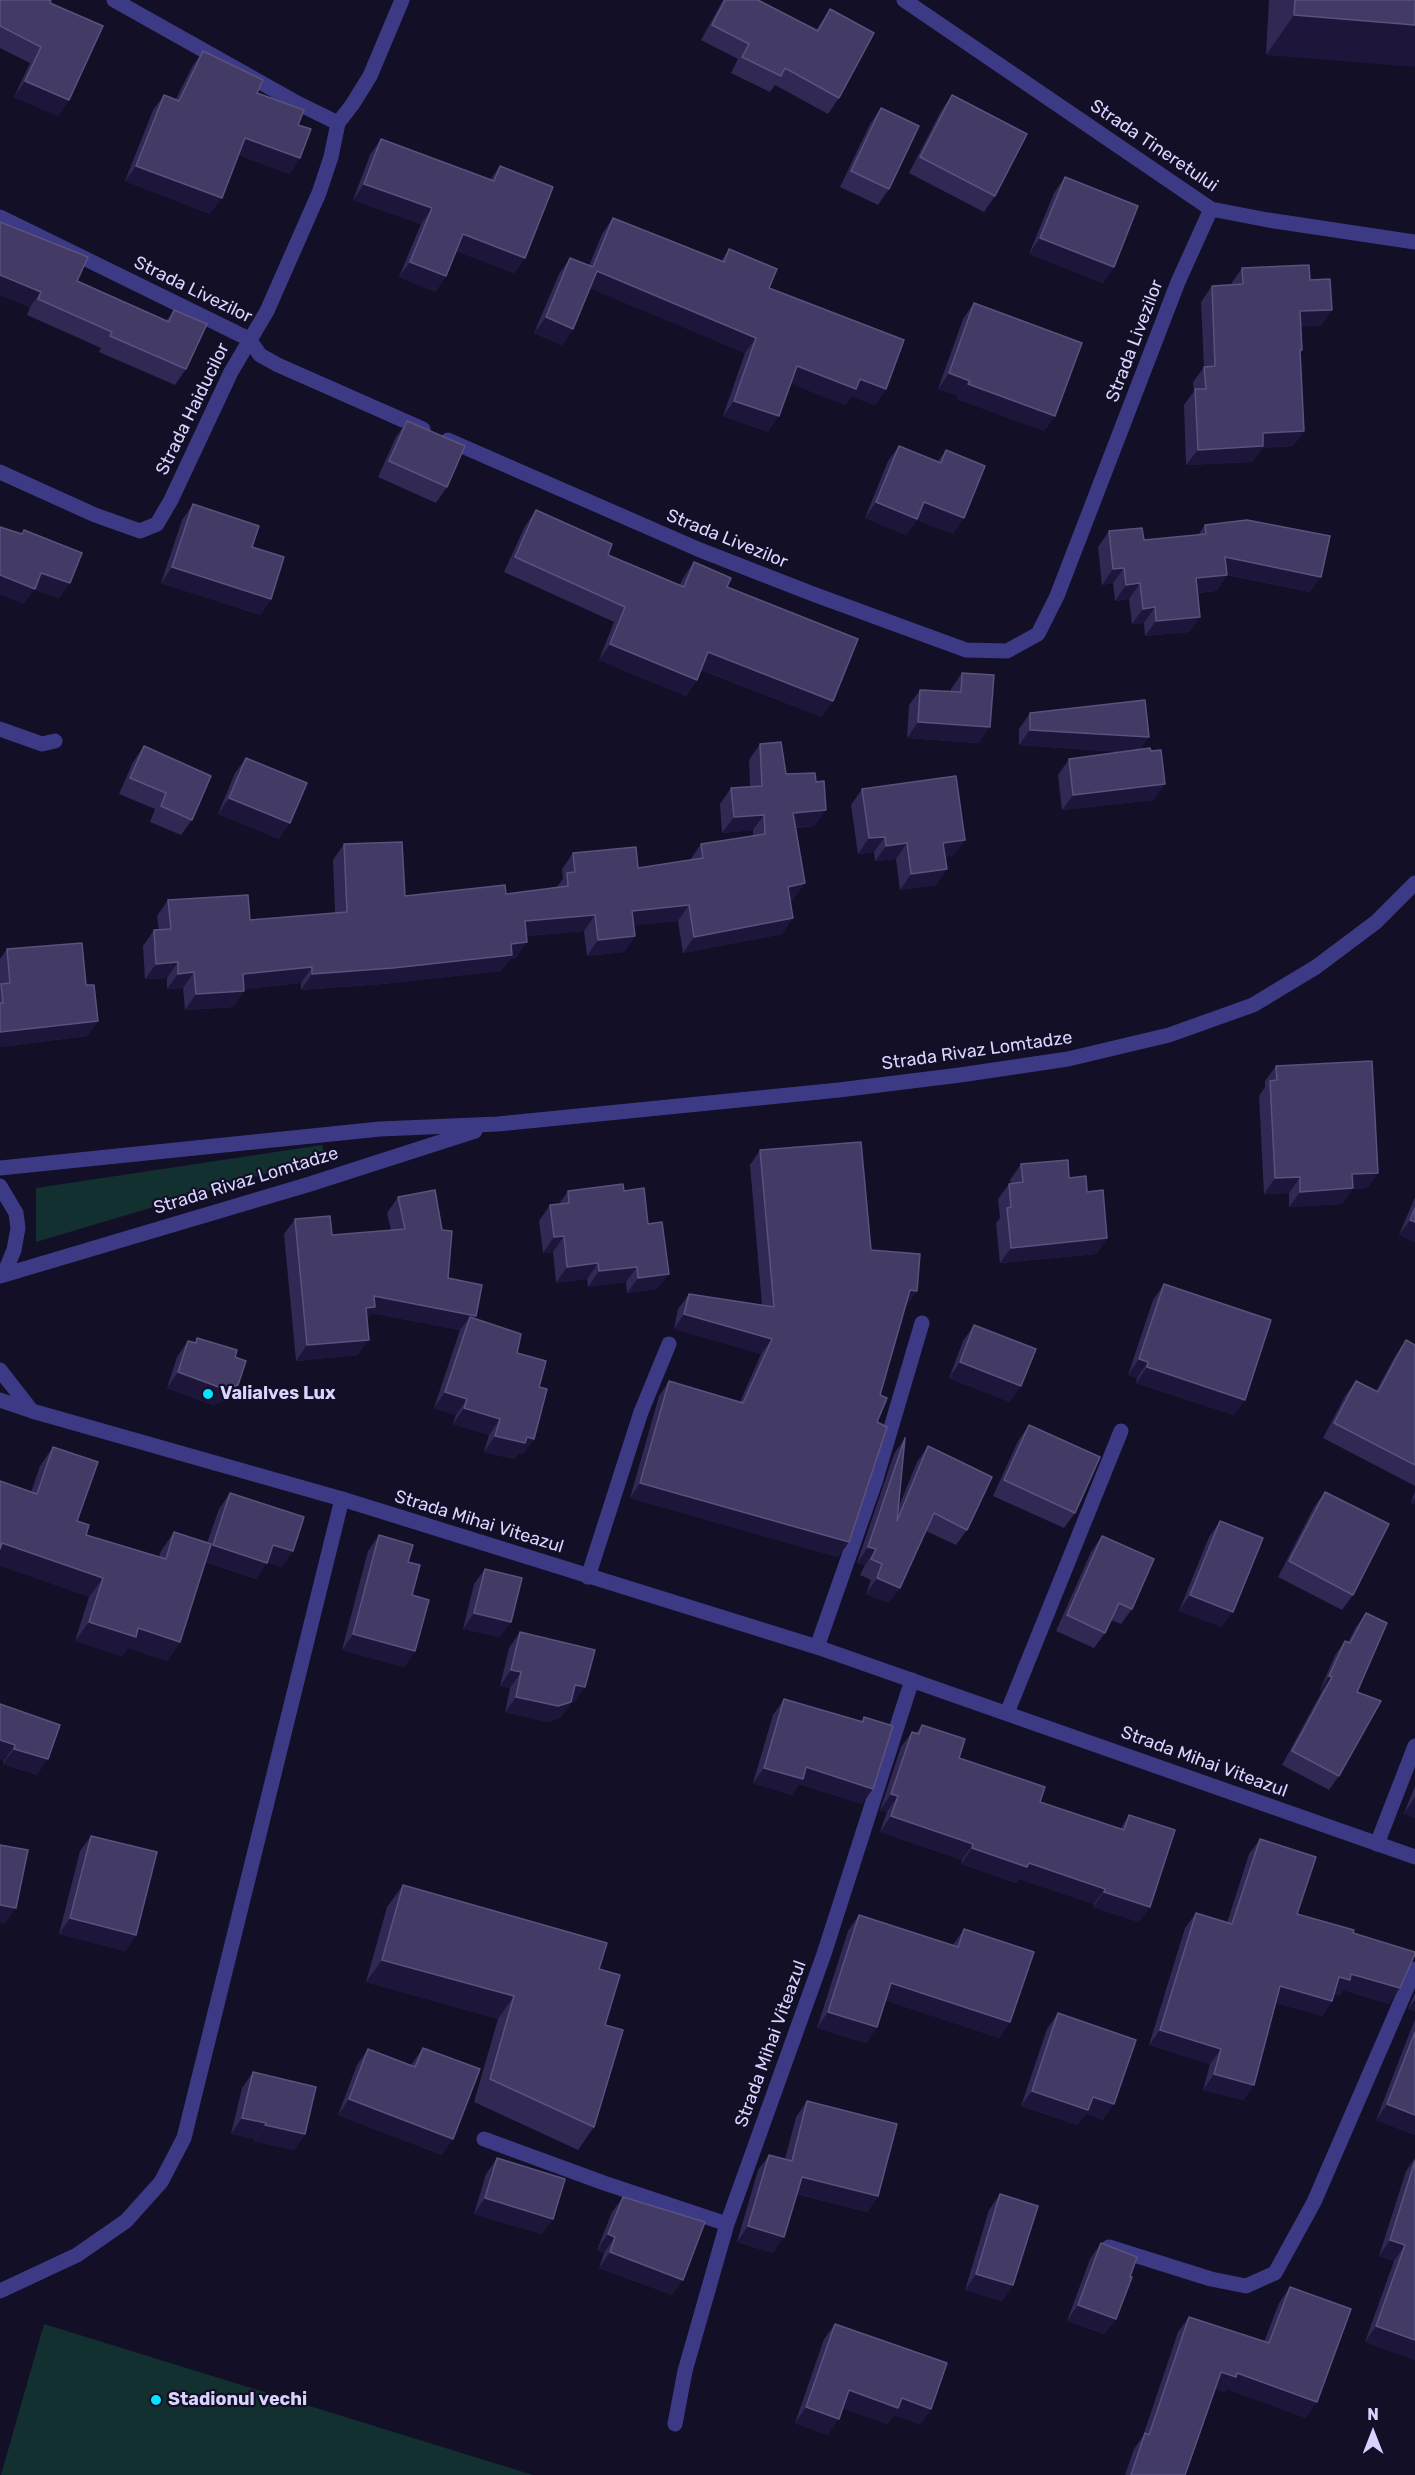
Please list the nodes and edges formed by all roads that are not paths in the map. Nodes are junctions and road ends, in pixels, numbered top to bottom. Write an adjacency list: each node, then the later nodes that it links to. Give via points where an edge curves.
1 (114, 0): 4 (street)
2 (402, 0): 4 (street, Strada Haiducilor, via 370,76)
3 (904, 0): 5 (street, Strada Tineretului)
4 (338, 123): 8 (street, Strada Haiducilor, via 319,193 267,311)
5 (1211, 209): 7 (street, Strada Tineretului); 8 (street, Strada Livezilor, via 1178,282 1057,596 1038,634 1007,651 966,650 700,550 278,365 260,355)
6 (0, 217): 8 (street, Strada Livezilor)
7 (1415, 242)
8 (249, 339): 9 (street, Strada Haiducilor, via 158,524 140,531 95,516)
9 (0, 472)
10 (0, 729): 11 (street, via 42,744)
11 (55, 741)
12 (1415, 883): 13 (street, Strada Rivaz Lomtadze, via 1376,922 1316,967 1253,1005 1169,1035 1068,1059 960,1075)
13 (498, 1124): 14 (street, Strada Rivaz Lomtadze, via 380,1129); 16 (street, Strada Rivaz Lomtadze)
14 (0, 1168)
15 (0, 1186): 16 (street, via 16,1213 18,1228 14,1250)
16 (2, 1275)
17 (922, 1323): 25 (street, via 875,1482)
18 (669, 1344): 24 (street, via 641,1412)
19 (0, 1370): 21 (street)
20 (0, 1400): 21 (street, Strada Mihai Viteazul)
21 (32, 1411): 23 (street, Strada Mihai Viteazul)
22 (1120, 1431): 27 (street)
23 (342, 1499): 24 (street, Strada Mihai Viteazul); 35 (street, via 184,2138 161,2182 126,2221 77,2255)
24 (588, 1577): 25 (street, Strada Mihai Viteazul)
25 (817, 1647): 26 (street, Strada Mihai Viteazul)
26 (912, 1680): 27 (street, Strada Mihai Viteazul); 33 (street, Strada Mihai Viteazul, via 824,1954)
27 (1007, 1713): 29 (street, Strada Mihai Viteazul)
28 (1415, 1746): 29 (street)
29 (1377, 1844): 30 (street, Strada Mihai Viteazul)
30 (1415, 1857)
31 (1415, 1968): 34 (street, via 1314,2202 1275,2273 1246,2286)
32 (484, 2139): 33 (street, via 604,2184)
33 (728, 2224): 36 (street, Strada Mihai Viteazul, via 685,2372)
34 (1109, 2247)
35 (0, 2291)
36 (675, 2424)

